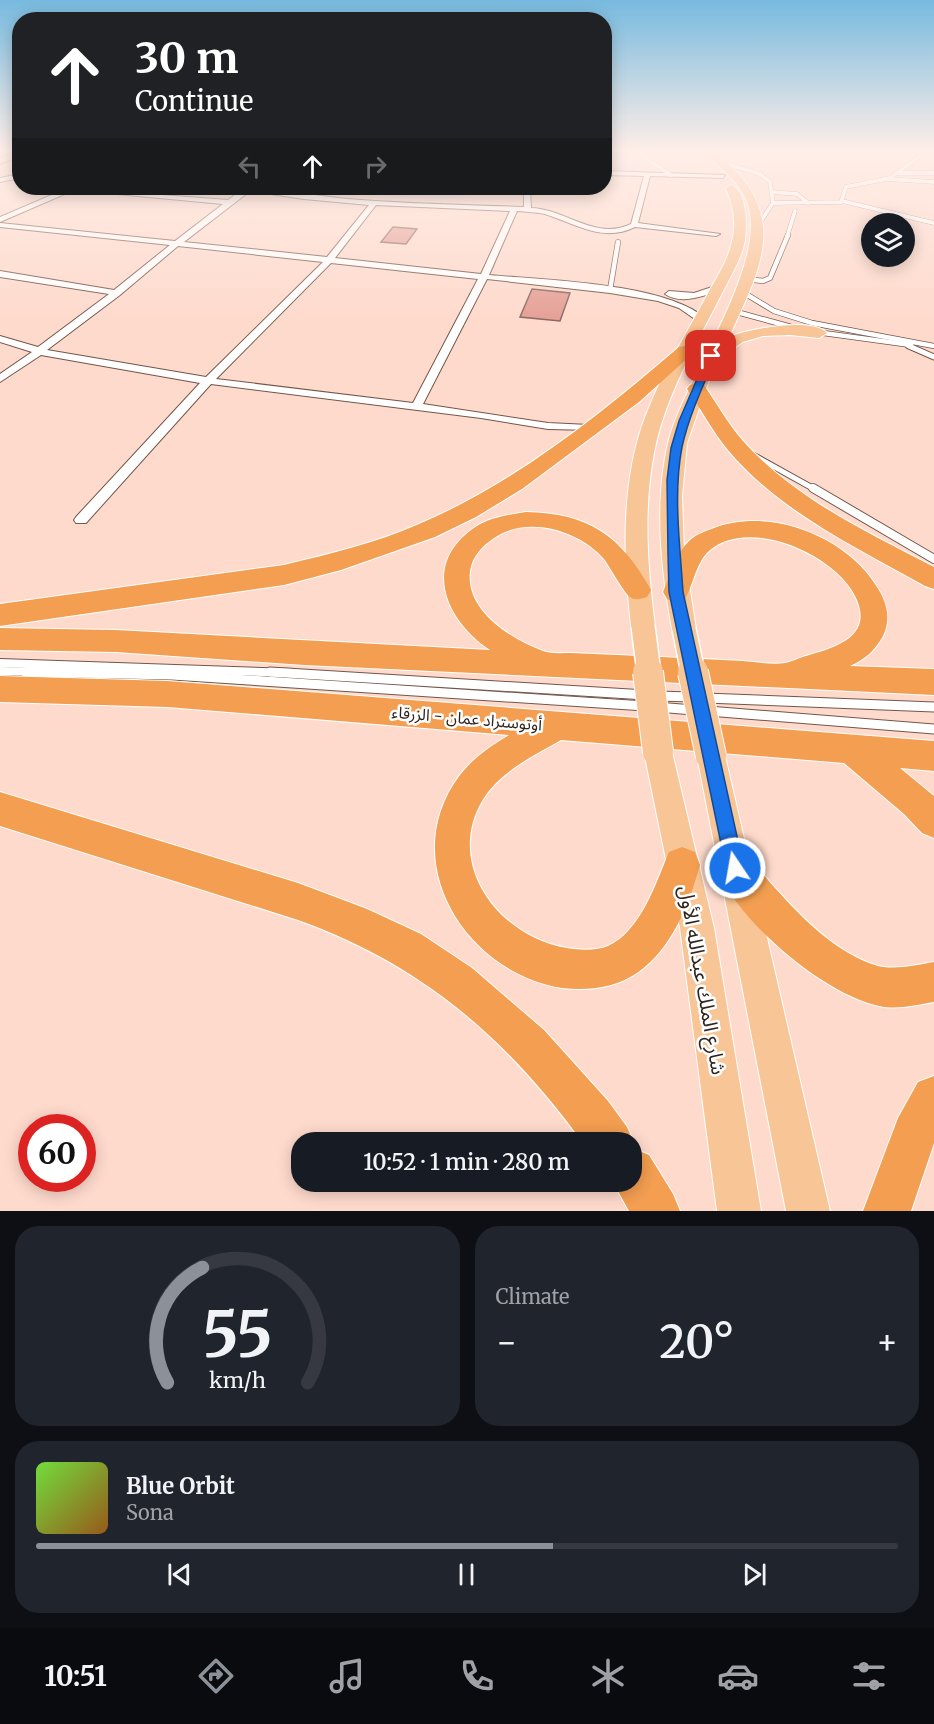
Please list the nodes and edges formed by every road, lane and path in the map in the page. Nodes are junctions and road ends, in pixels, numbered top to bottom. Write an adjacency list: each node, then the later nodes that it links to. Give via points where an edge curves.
1 (34, 207): 14 (street)
2 (223, 207): 20 (street)
3 (371, 207): 21 (street)
4 (456, 207): 11 (street)
5 (528, 207): 12 (street)
6 (638, 207): 17 (street)
7 (739, 207): 25 (main road, شارع الملك عبدالله الأول, via 742,224 736,252)
8 (754, 207): 15 (main road)
9 (771, 207): 15 (lane)
10 (864, 207): 16 (lane)
11 (514, 209): 12 (street); 23 (street)
12 (528, 210): 17 (street, via 558,215 600,231 624,230)
13 (795, 211): 24 (lane, via 770,278)
14 (0, 223): 20 (street)
15 (759, 224): 24 (main road, via 755,254)
16 (934, 224)
17 (634, 225): 18 (street)
18 (716, 234)
19 (618, 242): 26 (lane)
20 (174, 245): 21 (street); 27 (street)
21 (329, 260): 23 (street); 40 (street)
22 (0, 274): 27 (street)
23 (484, 276): 26 (street); 42 (street)
24 (743, 285): 28 (main road); 33 (lane, via 766,307 790,316)
25 (718, 288): 26 (street, via 689,296); 29 (main road, شارع الملك عبدالله الأول)
26 (611, 290): 29 (street, via 675,302)
27 (117, 293): 36 (street)
28 (733, 311): 29 (main road); 30 (lane); 37 (main road)
29 (706, 313): 35 (main road, شارع الملك عبدالله الأول)
30 (819, 333): 32 (lane); 37 (main road, via 758,331 734,339)
31 (0, 339): 36 (street)
32 (907, 345): 33 (lane); 38 (lane)
33 (924, 345): 34 (lane)
34 (934, 346)
35 (685, 351): 44 (highway, via 632,398); 50 (main road, شارع الملك عبدالله الأول, via 657,409 646,451 638,499)
36 (40, 352): 39 (street); 40 (street)
37 (711, 356): 41 (main road)
38 (934, 357)
39 (0, 379)
40 (208, 381): 42 (street); 47 (street)
41 (697, 389): 45 (highway); 51 (main road, via 684,421 673,480)
42 (416, 407): 43 (street)
43 (548, 426): 44 (street); 46 (street)
44 (589, 429): 46 (highway)
45 (736, 446): 48 (lane); 49 (highway, via 808,507)
46 (564, 447): 52 (highway, via 514,484 468,511 426,531 332,562 241,582)
47 (81, 520)
48 (934, 559)
49 (934, 579)
50 (638, 590): 55 (highway, via 601,541 562,522 506,524 475,540 464,552 455,581 463,604 481,627); 67 (main road, شارع الملك عبدالله الأول, bridge, via 658,752)
51 (676, 592): 57 (highway, via 689,558 704,541 726,534 775,532 801,538 848,566 864,584 873,604 874,624 865,642 847,654); 68 (main road, bridge)
52 (0, 615)
53 (0, 639): 55 (highway)
54 (0, 663): 60 (lane, via 248,670 546,690)
55 (540, 663): 57 (highway)
56 (0, 671): 62 (lane, via 329,684)
57 (783, 675): 58 (highway)
58 (934, 682)
59 (0, 689): 61 (highway, أوتوستراد عمان - الزرقاء, via 167,694)
60 (934, 707)
61 (558, 725): 63 (highway, أوتوستراد عمان - الزرقاء); 67 (highway, via 500,758 470,789 459,809 453,835 454,863 462,893 478,920 500,943 528,960 559,970 591,970 620,961 639,945 666,907)
62 (934, 729)
63 (852, 750): 64 (highway, أوتوستراد عمان - الزرقاء); 66 (highway)
64 (934, 756)
65 (0, 809): 71 (highway, via 295,900 356,922 394,941 468,989 504,1021 545,1061)
66 (934, 821)
67 (682, 865): 75 (main road, شارع الملك عبدالله الأول, via 699,938)
68 (735, 868): 69 (highway, via 779,923 837,968 878,986); 76 (main road)
69 (934, 982)
70 (934, 1098): 73 (highway, via 914,1134)
71 (603, 1132)
72 (642, 1188): 74 (highway)
73 (892, 1208)
74 (656, 1211)
75 (740, 1211)
76 (808, 1211)

